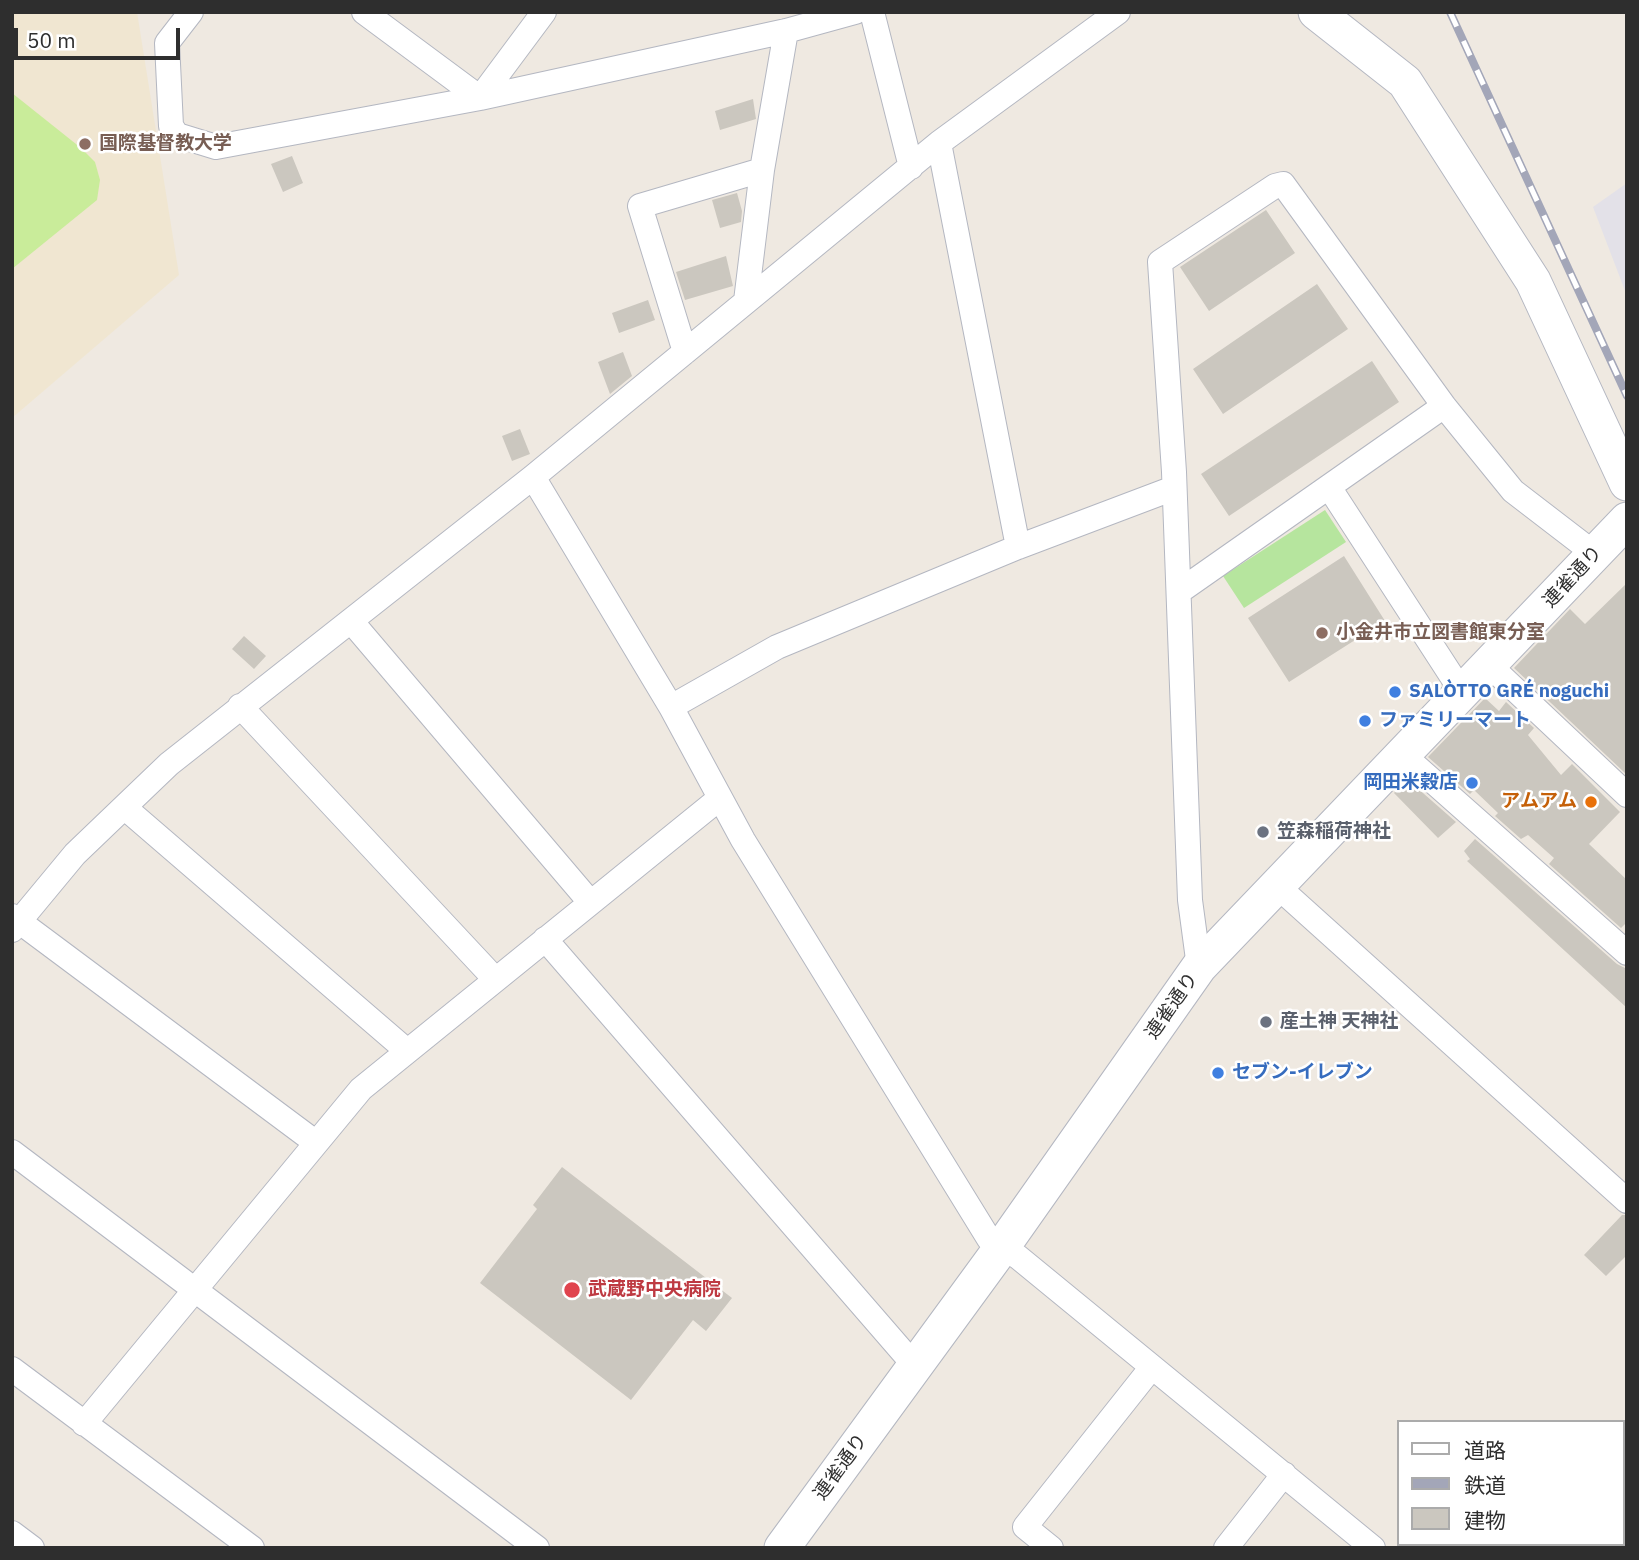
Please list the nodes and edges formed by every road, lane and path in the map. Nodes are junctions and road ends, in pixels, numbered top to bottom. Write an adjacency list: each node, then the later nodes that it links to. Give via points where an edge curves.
1 (191, 12): 10 (street, via 167,43 171,126 177,135 216,147)
2 (364, 12): 10 (street)
3 (544, 12): 10 (street)
4 (855, 12): 9 (street)
5 (872, 12): 12 (street)
6 (1118, 12): 11 (street)
7 (1316, 12): 8 (main road)
8 (1347, 27): 18 (main road, via 1405,82 1533,281)
9 (786, 31): 10 (street); 13 (street)
10 (480, 98)
11 (939, 144): 12 (street); 22 (street)
12 (911, 167): 14 (street)
13 (762, 170): 14 (street); 15 (street, via 640,205)
14 (746, 301): 15 (street)
15 (685, 352): 17 (street)
16 (1444, 406): 19 (street); 20 (street, via 1283,184 1275,186 1160,262); 23 (street, via 1513,491)
17 (533, 477): 25 (street); 29 (street)
18 (1627, 482)
19 (1329, 487): 24 (street); 27 (street)
20 (1174, 488): 22 (street); 24 (street)
21 (1627, 520): 23 (main road, 連雀通り)
22 (1018, 547): 29 (street, via 778,647)
23 (1595, 554): 26 (main road, 連雀通り)
24 (1180, 591): 39 (street, via 1190,900)
25 (351, 621): 28 (street); 35 (street)
26 (1489, 665): 27 (main road, 連雀通り); 31 (street)
27 (1462, 692): 30 (main road, 連雀通り)
28 (240, 706): 33 (street); 40 (street)
29 (671, 707): 32 (street)
30 (1402, 754): 34 (main road, 連雀通り); 38 (street)
31 (1627, 796)
32 (720, 798): 35 (street); 45 (street, via 974,1219 989,1239)
33 (124, 807): 36 (street, via 75,854); 41 (street)
34 (1276, 885): 39 (main road, 連雀通り); 44 (street)
35 (590, 902): 37 (street)
36 (15, 923): 42 (street)
37 (545, 939): 40 (street); 47 (street)
38 (1627, 953)
39 (1199, 967): 45 (main road, 連雀通り)
40 (495, 979): 41 (street)
41 (406, 1050): 42 (street, via 361,1089)
42 (316, 1142): 46 (street)
43 (12, 1152): 46 (street)
44 (1627, 1201)
45 (1002, 1247): 47 (main road, 連雀通り); 48 (street)
46 (194, 1289): 50 (street); 56 (street)
47 (915, 1366): 57 (main road, 連雀通り)
48 (1152, 1367): 51 (street); 58 (street, via 1025,1527)
49 (12, 1370): 50 (street)
50 (84, 1424): 55 (street)
51 (1284, 1474): 53 (street); 59 (street)
52 (12, 1533): 54 (street)
53 (1366, 1545)
54 (32, 1548)
55 (252, 1548)
56 (537, 1548)
57 (782, 1548)
58 (1051, 1548)
59 (1226, 1548)

